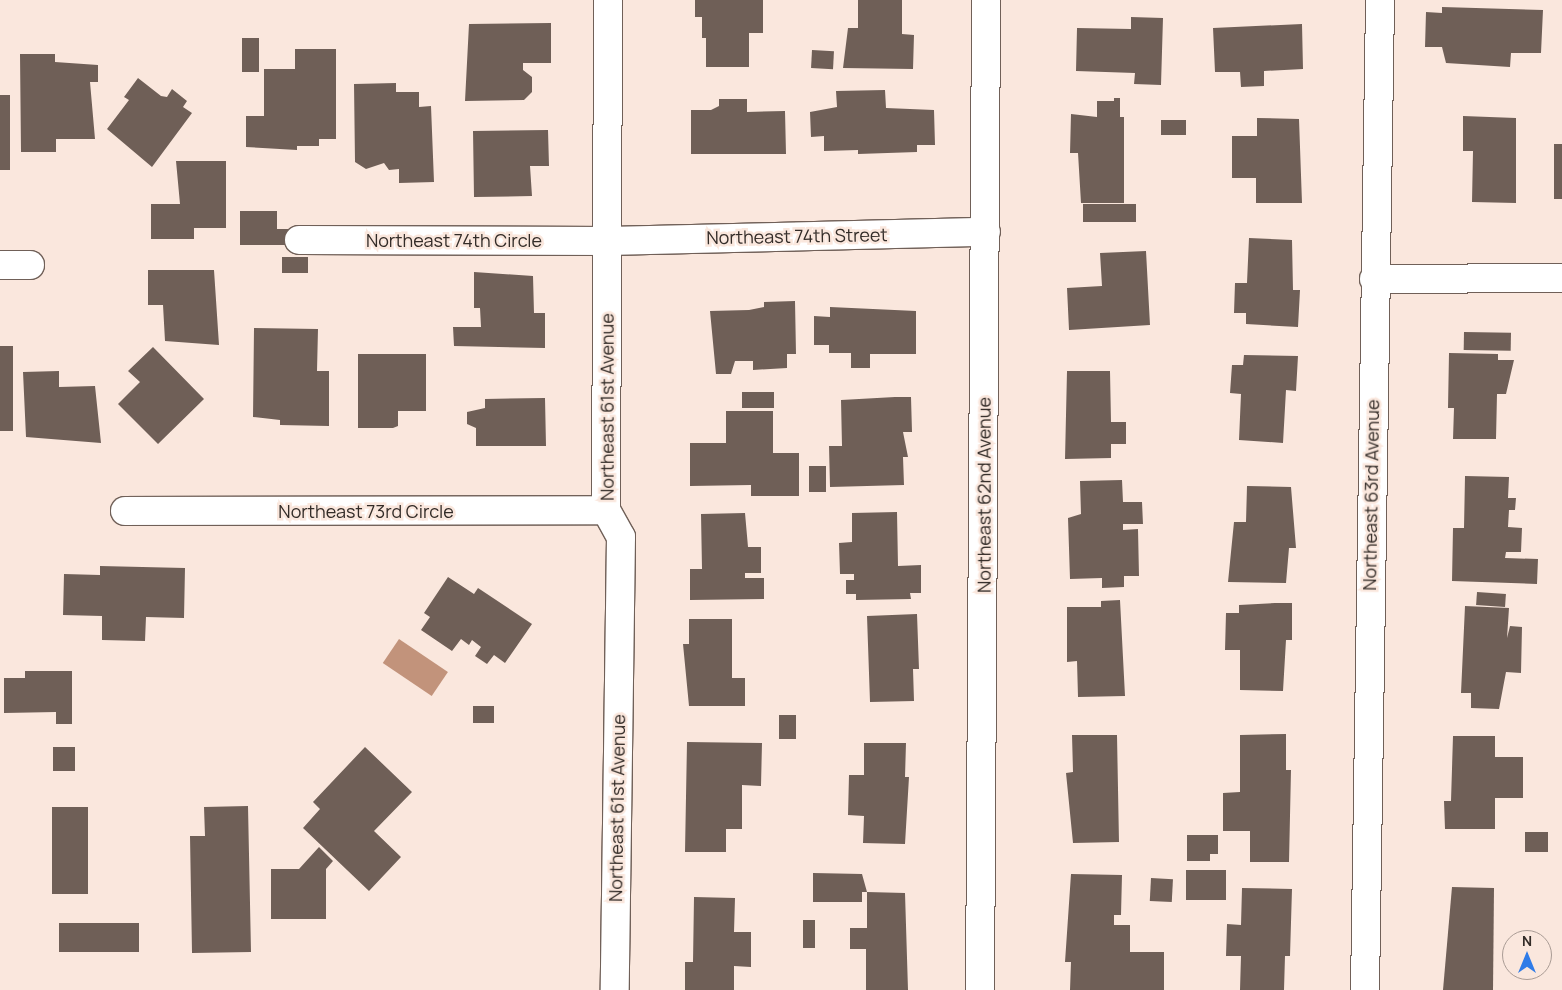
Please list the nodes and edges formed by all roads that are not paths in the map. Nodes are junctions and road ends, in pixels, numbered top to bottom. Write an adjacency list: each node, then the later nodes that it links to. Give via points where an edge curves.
1 (608, 0): 6 (street, Northeast 61st Avenue)
2 (986, 0): 4 (street, Northeast 62nd Avenue)
3 (1380, 0): 10 (street, Northeast 63rd Avenue)
4 (986, 232): 6 (street, Northeast 74th Street); 14 (street, Northeast 62nd Avenue)
5 (299, 240): 6 (street, Northeast 74th Circle)
6 (608, 241): 11 (street, Northeast 61st Avenue)
7 (0, 264): 8 (street)
8 (30, 265)
9 (1562, 278): 10 (street)
10 (1374, 279): 15 (street, Northeast 63rd Avenue)
11 (606, 510): 12 (street, Northeast 73rd Circle); 13 (street, Northeast 61st Avenue, via 621,537)
12 (125, 511)
13 (615, 990)
14 (980, 990)
15 (1365, 990)

